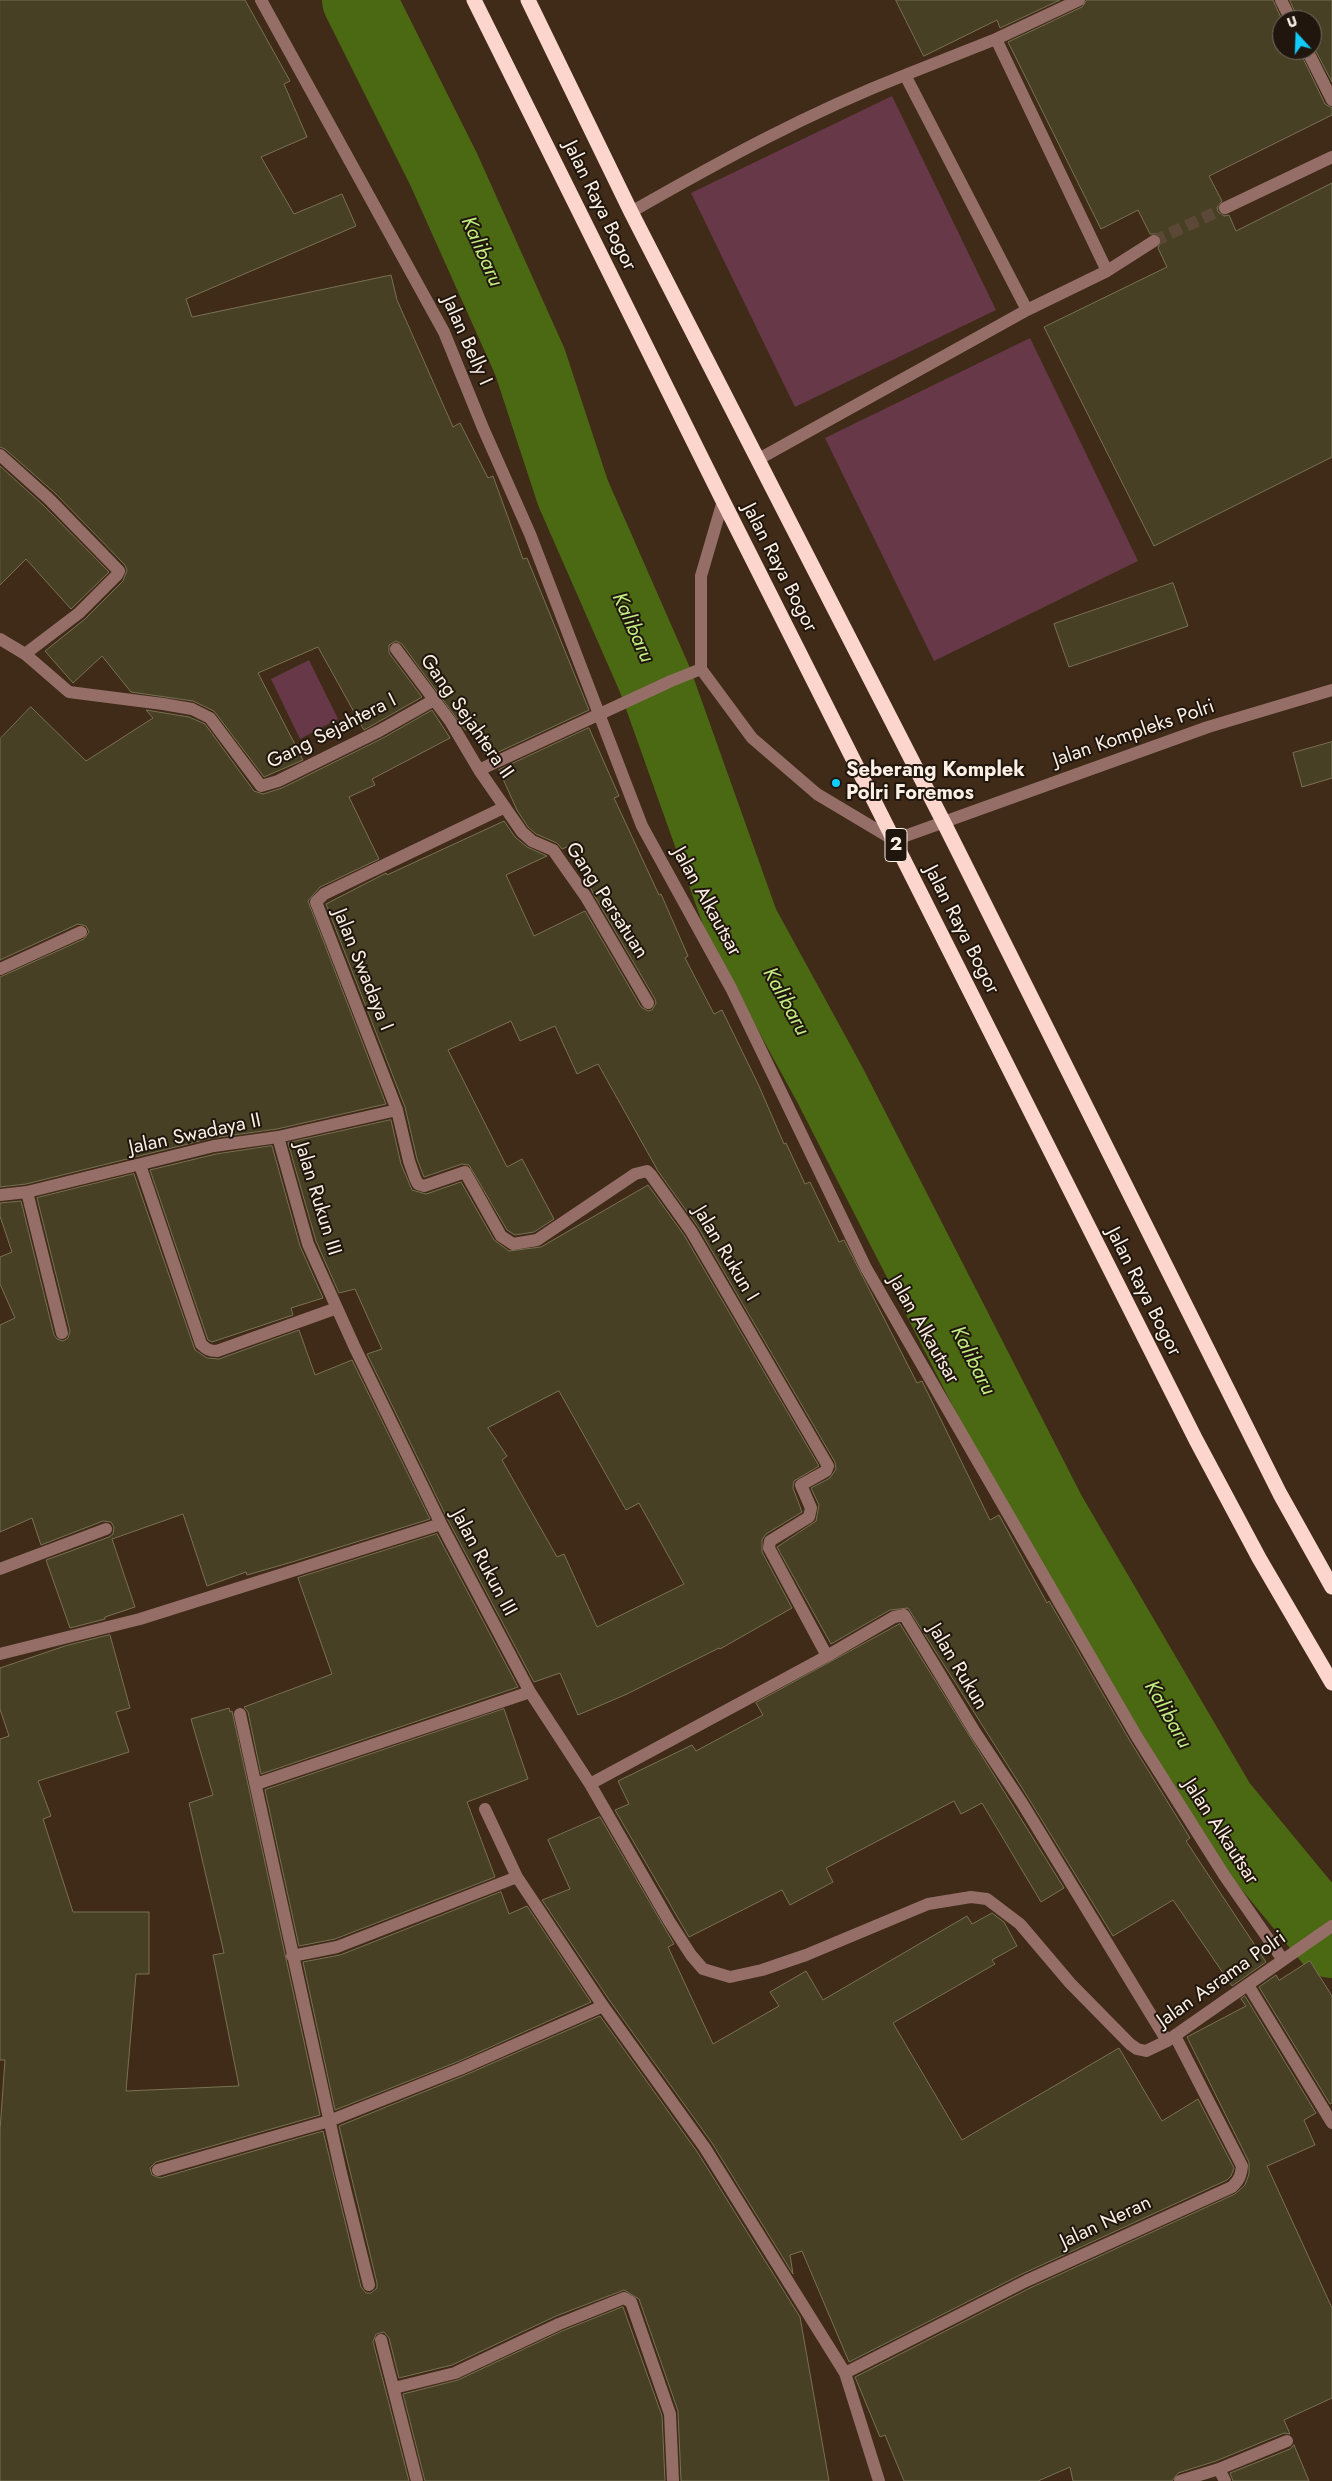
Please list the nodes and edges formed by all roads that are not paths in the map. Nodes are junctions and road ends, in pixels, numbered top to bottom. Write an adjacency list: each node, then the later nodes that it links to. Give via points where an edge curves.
1 (261, 0): 24 (street, Jalan Belly I, via 444,332 530,534)
2 (474, 0): 17 (highway, Jalan Raya Bogor / 2)
3 (528, 0): 11 (highway, Jalan Raya Bogor)
4 (1079, 0): 5 (street)
5 (996, 39): 7 (street); 13 (street)
6 (1311, 60): 8 (street)
7 (905, 75): 11 (street, via 839,101 761,139); 14 (street)
8 (1332, 100)
9 (1332, 157): 10 (street)
10 (1225, 208)
11 (631, 212): 16 (highway, Jalan Raya Bogor)
12 (1154, 241): 13 (street)
13 (1107, 271): 14 (street)
14 (1027, 310): 16 (street)
15 (0, 455): 20 (street, via 49,499 119,571 78,612)
16 (757, 460): 27 (highway, Jalan Raya Bogor)
17 (723, 501): 21 (street, via 700,576); 28 (highway, Jalan Raya Bogor / 2)
18 (0, 639): 20 (street, Gang Sejahtera I)
19 (396, 649): 23 (street, Gang Sejahtera II)
20 (25, 654): 23 (street, Gang Sejahtera I, via 69,692 192,709 210,718 262,786 379,732)
21 (701, 670): 24 (street); 28 (street, via 752,738 817,794)
22 (1332, 690): 27 (street, Jalan Kompleks Polri, via 1199,730)
23 (434, 700): 25 (street, Gang Sejahtera II)
24 (599, 715): 25 (street); 54 (street, Jalan Alkautsar, via 642,826 731,988 866,1268 1137,1737 1224,1875)
25 (479, 770): 26 (street, Gang Sejahtera II)
26 (505, 807): 31 (street, Gang Persatuan, via 532,841 553,850 586,897); 32 (street, Jalan Swadaya I, via 324,894 316,902)
27 (943, 821): 28 (street, Jalan Kompleks Polri); 42 (highway, Jalan Raya Bogor, via 1280,1494)
28 (894, 840): 45 (highway, Jalan Raya Bogor / 2, via 1196,1440)
29 (81, 932): 30 (street)
30 (0, 969)
31 (648, 1003)
32 (398, 1110): 33 (street, Jalan Swadaya II); 44 (street, Jalan Rukun I, via 418,1184 424,1186 465,1172 501,1236 513,1244 537,1240 635,1174 647,1172 651,1175 691,1231 828,1466 826,1471 801,1485 811,1508 809,1517 770,1541 769,1548)
33 (278, 1137): 34 (street, Jalan Swadaya II, via 214,1146); 37 (street, Jalan Rukun III, via 308,1244)
34 (140, 1165): 35 (street, Jalan Swadaya II); 37 (street, via 201,1344 209,1351 217,1351)
35 (27, 1192): 36 (street, Jalan Swadaya II); 38 (street)
36 (0, 1195)
37 (337, 1308): 39 (street, Jalan Rukun III)
38 (62, 1333)
39 (441, 1524): 43 (street, via 140,1618); 46 (street, Jalan Rukun III)
40 (106, 1529): 41 (street)
41 (0, 1569)
42 (1332, 1587)
43 (0, 1654)
44 (828, 1656): 49 (street, Jalan Rukun); 57 (street, Jalan Rukun, via 894,1617 902,1615 906,1618)
45 (1332, 1683)
46 (530, 1692): 48 (street); 49 (street, Jalan Rukun III)
47 (240, 1714): 48 (street)
48 (256, 1784): 53 (street)
49 (590, 1784): 58 (street, Jalan Rukun III, via 691,1955 703,1968 730,1976 771,1967 928,1904 971,1897 987,1900 1020,1924 1070,1983)
50 (485, 1809): 51 (street)
51 (517, 1877): 53 (street, via 337,1947); 56 (street)
52 (1332, 1926): 54 (street, Jalan Asrama Polri)
53 (292, 1956): 59 (street)
54 (1283, 1960): 55 (street, Jalan Asrama Polri)
55 (1248, 1985): 57 (street, Jalan Asrama Polri); 60 (street)
56 (603, 2006): 59 (street, via 460,2069); 64 (street, via 706,2148)
57 (1171, 2039): 58 (street, Jalan Asrama Polri, via 1146,2051); 64 (street, Jalan Neran, via 1242,2166 1238,2182 1026,2281)
58 (1130, 2044)
59 (329, 2121): 61 (street); 62 (street)
60 (1332, 2123)
61 (158, 2170)
62 (369, 2285)
63 (381, 2340): 65 (street)
64 (845, 2373): 70 (street)
65 (394, 2388): 68 (street); 69 (street, via 455,2373 559,2324 624,2298 631,2302 670,2414)
66 (1287, 2441): 67 (street)
67 (1219, 2469): 71 (street); 72 (street)
68 (417, 2481)
69 (673, 2481)
70 (879, 2481)
71 (1180, 2481)
72 (1225, 2481)

